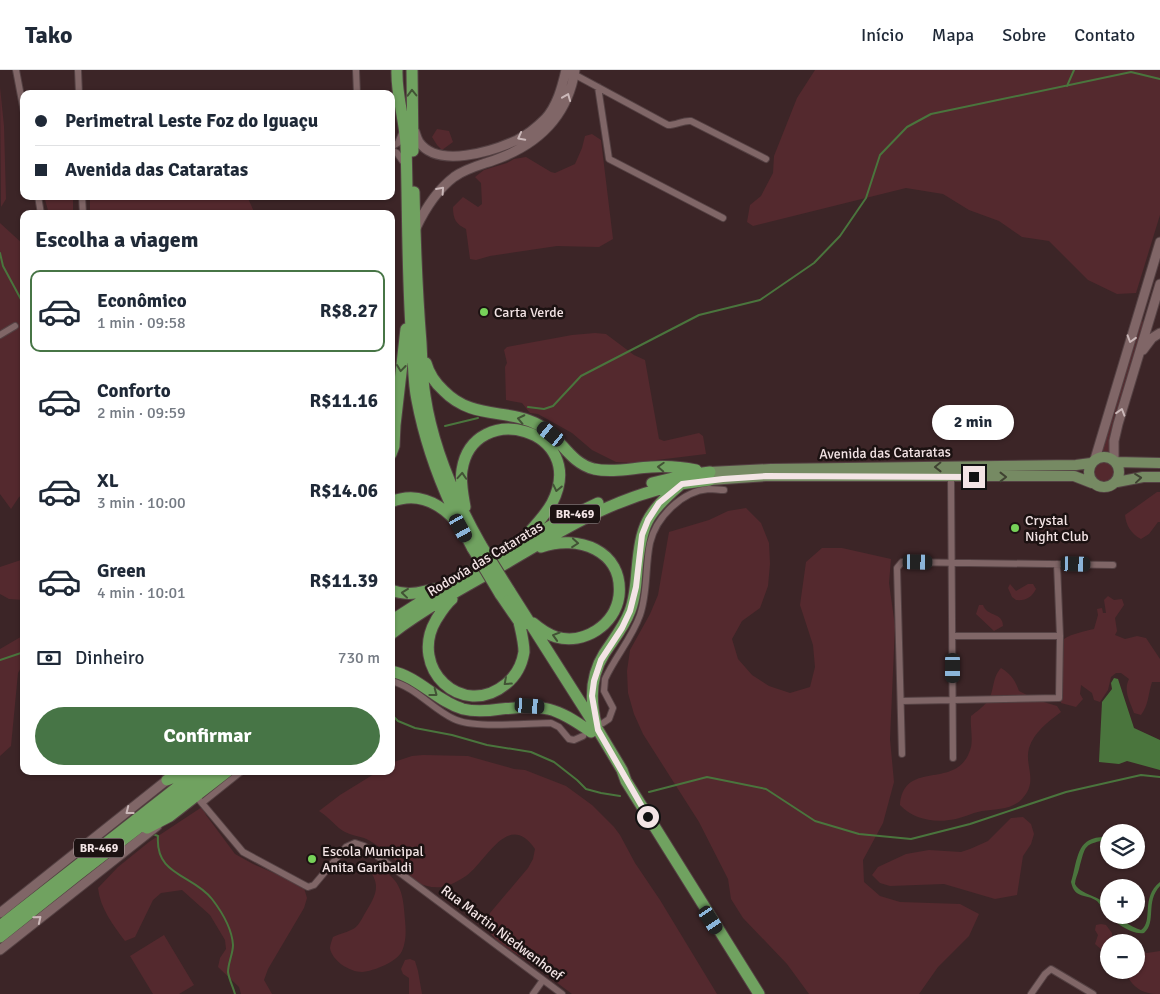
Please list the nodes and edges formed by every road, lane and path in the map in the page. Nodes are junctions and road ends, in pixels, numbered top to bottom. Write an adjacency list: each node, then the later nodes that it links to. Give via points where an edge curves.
1 (16, 70): 10 (street)
2 (78, 70): 8 (street)
3 (356, 70): 9 (street)
4 (397, 70): 11 (highway, via 396,83)
5 (412, 70): 11 (highway, one-way to 5)
6 (570, 71): 7 (street); 11 (street, one-way to 11, via 546,118 532,131 500,147 465,156 442,155 419,143); 17 (street, one-way to 6, via 423,212 455,176 521,149 553,123 565,103)
7 (598, 87): 14 (street, via 668,125 691,121); 16 (street, via 609,159)
8 (79, 90)
9 (357, 90)
10 (20, 91)
11 (409, 128): 12 (street); 15 (highway); 17 (highway)
12 (395, 145)
13 (395, 151): 15 (street)
14 (766, 159)
15 (406, 166): 21 (highway)
16 (723, 218)
17 (415, 231): 26 (highway)
18 (1160, 242): 19 (street)
19 (1149, 280): 22 (street, via 1142,314); 29 (street, one-way to 29)
20 (1160, 284): 22 (street)
21 (409, 303): 28 (highway, one-way to 28); 40 (highway, via 420,414 438,474)
22 (1150, 322): 27 (street)
23 (15, 326): 25 (street)
24 (1160, 333): 27 (street, via 1152,338)
25 (0, 335)
26 (421, 347): 32 (highway, one-way to 26, via 690,468 653,466 612,470 587,467 573,458 541,426 477,411 451,399 435,383); 40 (highway, via 425,396 433,429)
27 (1139, 356): 30 (street, one-way to 27, via 1114,441)
28 (395, 425)
29 (1093, 461): 30 (main road, via 1103,457); 32 (main road, Avenida das Cataratas, one-way to 32, via 1076,464 771,469); 36 (main road, via 1088,472)
30 (1115, 461): 31 (main road); 35 (main road, via 1120,470)
31 (1160, 464)
32 (710, 476): 33 (main road, Avenida das Cataratas); 37 (highway, Rodovía das Cataratas / BR-469); 41 (highway, Rodovía das Cataratas / BR-469, via 681,476 617,494)
33 (951, 477): 36 (main road, Avenida das Cataratas, one-way to 36, via 1074,476); 43 (street)
34 (1160, 477): 35 (main road, one-way to 34)
35 (1117, 482): 36 (main road, via 1107,488 1099,488)
36 (1092, 483)
37 (682, 484): 42 (highway, Rodovía das Cataratas / BR-469, via 593,513); 60 (highway, via 655,508 642,535 632,603 622,628 601,660 594,681)
38 (724, 490): 60 (street, via 687,496 676,503 659,523 650,543 639,617 604,683 604,691 613,708 609,719)
39 (395, 501): 40 (highway, via 412,497 431,501)
40 (465, 526): 41 (highway, one-way to 41, via 461,484 463,464 469,452 482,438 500,430 532,433 554,454 558,485 548,509); 52 (highway, bridge)
41 (515, 547): 46 (highway, Rodovía das Cataratas / BR-469)
42 (512, 560): 47 (highway, Rodovía das Cataratas / BR-469); 52 (highway, one-way to 52, via 548,545 580,543 602,553 617,578 618,596 613,613 602,627 587,636 575,639 556,637)
43 (952, 563): 44 (street); 54 (street); 58 (street, via 902,562 897,568)
44 (1057, 564): 45 (street); 55 (street)
45 (1113, 565)
46 (452, 584): 48 (highway, one-way to 48, via 420,593); 49 (highway, Rodovía das Cataratas / BR-469)
47 (466, 586): 52 (highway, one-way to 47, via 524,652 509,682 498,690 478,695 458,692 446,686 431,664 429,638 433,625 448,602); 53 (highway, Rodovía das Cataratas / BR-469)
48 (395, 591)
49 (404, 613): 50 (highway); 51 (highway, Rodovía das Cataratas / BR-469)
50 (395, 615)
51 (395, 619)
52 (522, 619): 60 (highway)
53 (395, 631)
54 (953, 636): 55 (street); 59 (street)
55 (1060, 636): 59 (street, via 1059,698)
56 (395, 672): 60 (highway, one-way to 60, via 415,680 462,709 481,712 542,707 562,713)
57 (395, 682): 60 (street, via 406,686 447,716 461,722 552,723 574,740)
58 (901, 701): 59 (street); 61 (street)
59 (953, 701): 62 (street)
60 (594, 731): 80 (highway, via 622,770 626,782)
61 (902, 754)
62 (953, 758)
63 (174, 775): 69 (highway)
64 (180, 775): 69 (highway)
65 (193, 775): 74 (highway, BR-469)
66 (207, 775): 72 (highway, BR-469)
67 (224, 775): 70 (highway)
68 (236, 775): 70 (street)
69 (167, 780): 73 (street, one-way to 73)
70 (199, 799): 71 (highway); 77 (street, Rua Martin Niedwenhoef, via 243,852 308,887 314,886 346,847 355,843 364,846)
71 (170, 816): 72 (highway); 76 (street, one-way to 71)
72 (121, 842): 75 (highway, BR-469)
73 (0, 912)
74 (0, 926)
75 (0, 938)
76 (0, 950)
77 (542, 980): 78 (street); 79 (street, Rua Martin Niedwenhoef)
78 (533, 994)
79 (562, 994)
80 (759, 994)
81 (1030, 994): 82 (street, via 1051,968)
82 (1093, 994)

